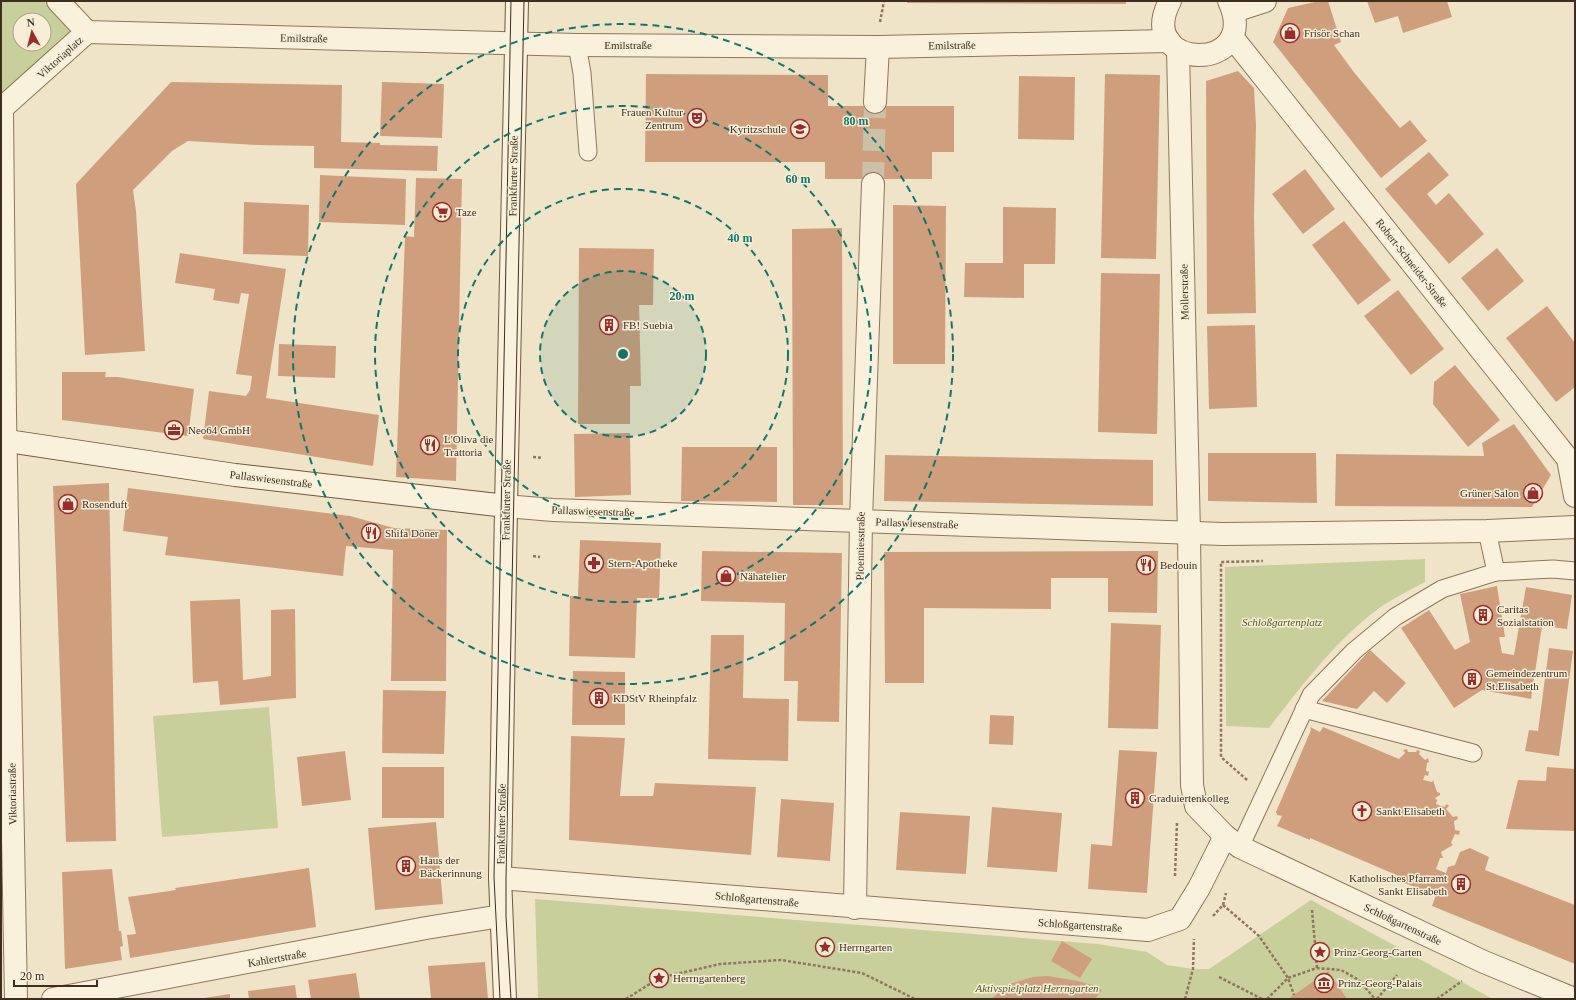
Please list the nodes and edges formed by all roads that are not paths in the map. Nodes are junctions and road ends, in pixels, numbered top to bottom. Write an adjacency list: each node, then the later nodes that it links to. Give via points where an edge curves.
1 (58, 1): 6 (street, Viktoriaplatz)
2 (517, 1): 8 (street, Frankfurter Straße)
3 (1170, 1): 10 (street, Mollerstraße, via 1163,20 1164,31)
4 (1265, 1): 5 (street)
5 (1231, 6): 7 (street, via 1235,20)
6 (87, 32): 8 (street, Emilstraße); 13 (street, Viktoriaplatz)
7 (1232, 37): 10 (street, Emilstraße, via 1224,47 1207,55 1189,55); 17 (street, Robert-Schneider-Straße, via 1568,459)
8 (516, 43): 9 (street, Emilstraße); 18 (street, Frankfurter Straße)
9 (577, 45): 11 (street, Emilstraße); 14 (lane, via 582,73)
10 (1174, 46): 11 (street, Emilstraße); 22 (street, Mollerstraße)
11 (878, 47): 12 (street)
12 (875, 102)
13 (1, 110): 16 (street, Viktoriastraße)
14 (588, 152)
15 (874, 184): 19 (street, Ploenniesstraße)
16 (4, 440): 18 (street, Pallaswiesenstraße, via 235,476); 31 (street, Viktoriastraße)
17 (1575, 496)
18 (506, 506): 19 (street, Pallaswiesenstraße, via 553,510); 28 (street, Frankfurter Straße)
19 (861, 520): 22 (street, Pallaswiesenstraße); 29 (street, Ploenniesstraße)
20 (1575, 527): 21 (street)
21 (1487, 531): 22 (street); 24 (lane)
22 (1189, 534): 27 (street, via 1192,785 1196,806)
23 (1575, 571): 24 (lane, via 1553,569)
24 (1496, 572): 25 (lane, via 1442,589 1395,617 1354,650 1311,695)
25 (1304, 709): 26 (lane); 27 (lane, via 1264,795)
26 (1472, 752)
27 (1232, 842): 29 (street, Schloßgartenstraße, via 1180,919 1148,930); 34 (street, Schloßgartenstraße, via 1484,962)
28 (500, 878): 29 (street, Schloßgartenstraße); 30 (street, Frankfurter Straße)
29 (855, 908)
30 (501, 916): 32 (street, Kahlertstraße); 33 (street, Frankfurter Straße)
31 (16, 999)
32 (53, 999)
33 (505, 999)
34 (1574, 999)

